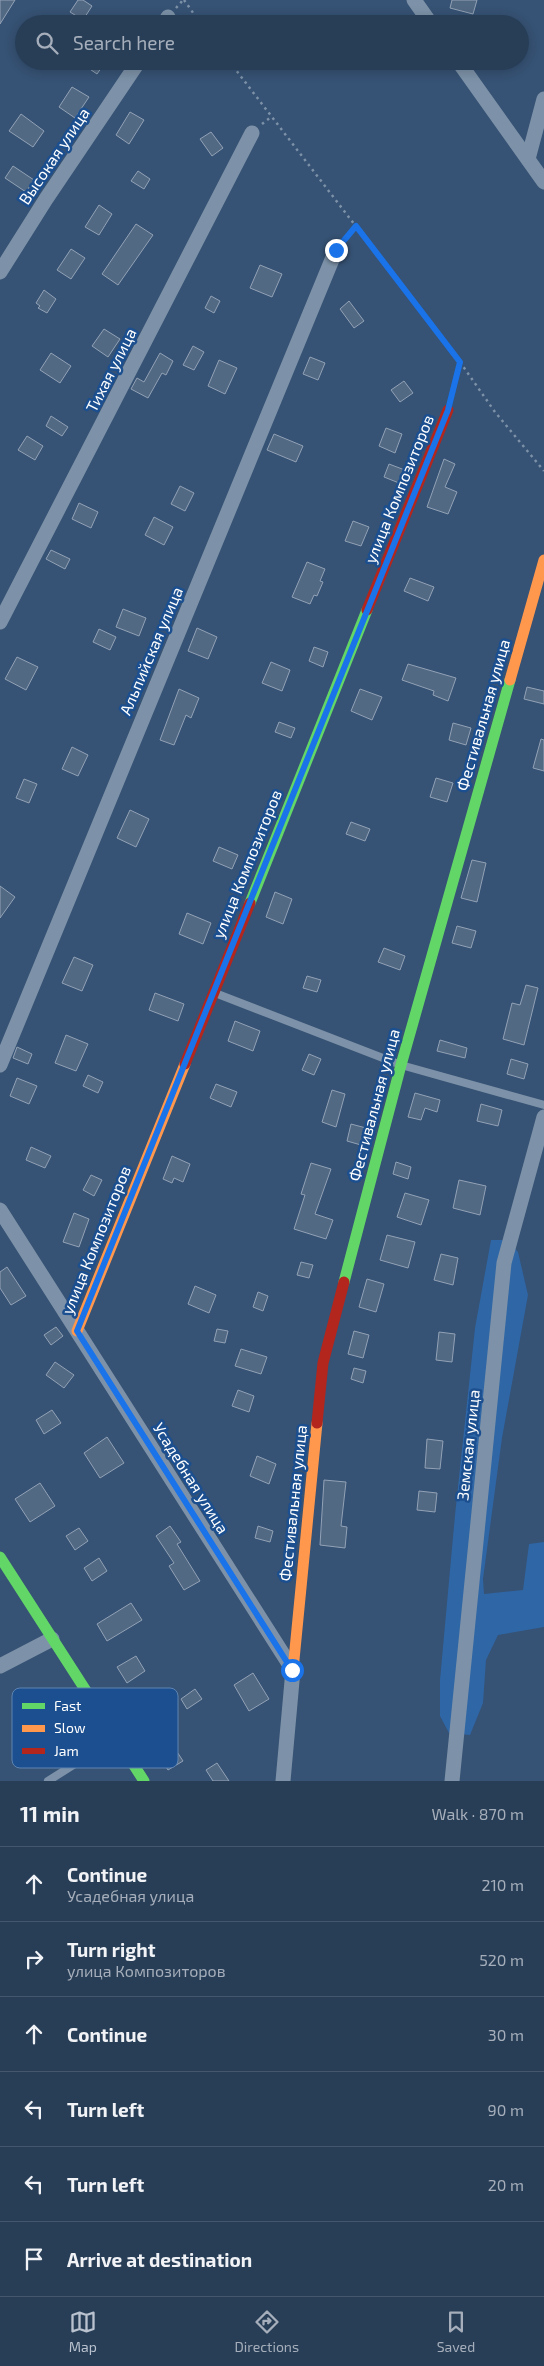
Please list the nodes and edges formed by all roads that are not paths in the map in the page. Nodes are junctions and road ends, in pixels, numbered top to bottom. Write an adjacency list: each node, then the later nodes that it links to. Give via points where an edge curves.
1 (414, 0): 2 (street)
2 (425, 15)
3 (132, 70): 11 (street, Высокая улица)
4 (464, 70): 7 (street)
5 (544, 99): 7 (street)
6 (252, 133): 14 (street, Тихая улица)
7 (528, 159): 8 (lane); 9 (street)
8 (544, 164)
9 (544, 182)
10 (336, 250): 16 (street, Альпийская улица)
11 (0, 272)
12 (448, 410): 15 (street, улица Композиторов)
13 (544, 560): 17 (street, Фестивальная улица)
14 (0, 622)
15 (213, 992): 17 (lane); 21 (street, улица Композиторов)
16 (0, 1065)
17 (401, 1065): 18 (lane); 25 (street, Фестивальная улица, via 323,1364)
18 (544, 1105)
19 (544, 1117): 32 (street, Земская улица, via 504,1263)
20 (0, 1210): 21 (street, Усадебная улица)
21 (77, 1331): 25 (street, Усадебная улица)
22 (0, 1557): 23 (street)
23 (52, 1638): 24 (street); 26 (street)
24 (0, 1666)
25 (292, 1670): 31 (street)
26 (84, 1688)
27 (69, 1768): 29 (lane)
28 (136, 1768): 30 (street)
29 (48, 1781)
30 (144, 1781)
31 (283, 1781)
32 (452, 1781)

